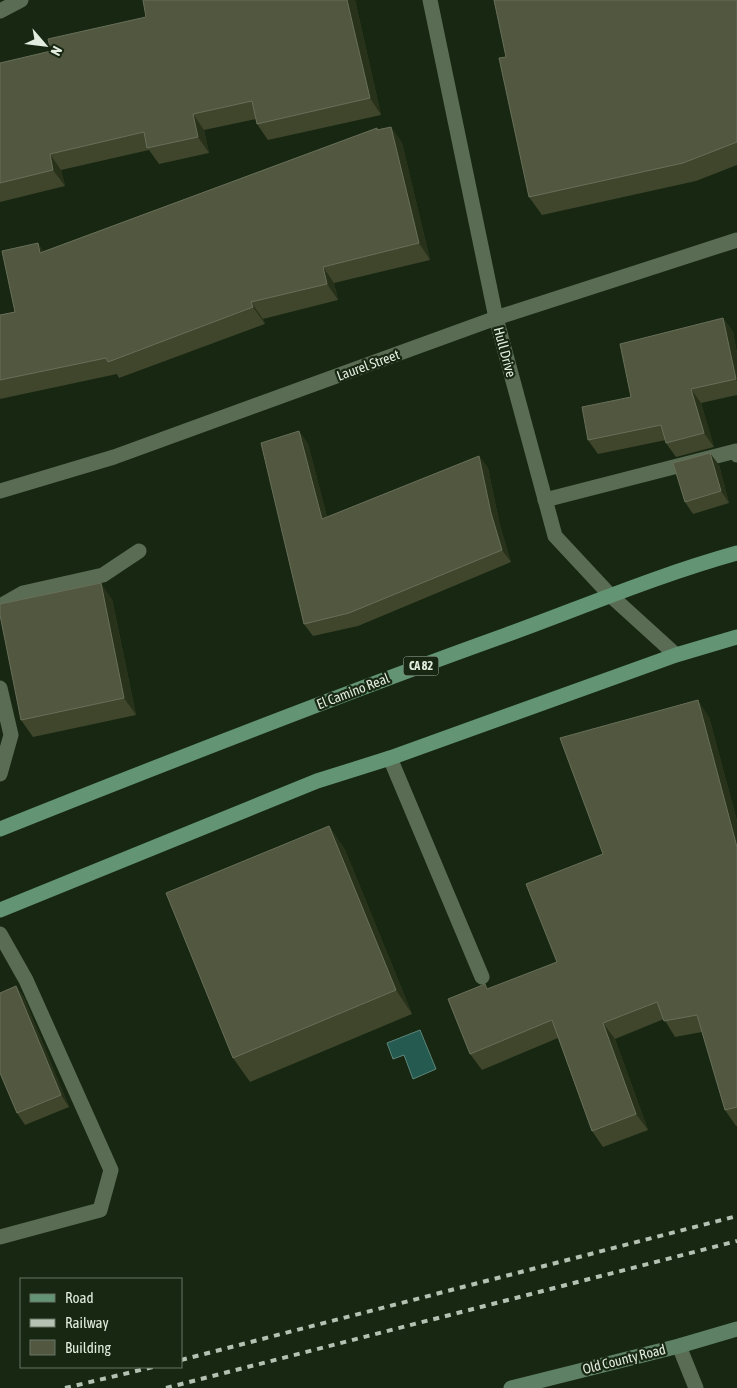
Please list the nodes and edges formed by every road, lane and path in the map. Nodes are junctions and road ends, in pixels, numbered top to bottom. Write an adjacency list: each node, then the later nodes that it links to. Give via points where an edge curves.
1 (21, 0): 3 (street)
2 (430, 0): 5 (street, Hull Drive)
3 (0, 11)
4 (737, 240): 5 (street, Laurel Street)
5 (496, 318): 7 (street, Laurel Street, via 114,458); 8 (street, Hull Drive)
6 (737, 455): 8 (street, via 736,451)
7 (0, 491)
8 (545, 500): 11 (street, Hull Drive, via 555,536)
9 (139, 551): 12 (street, via 103,575 23,593)
10 (737, 553): 11 (main road, El Camino Real / CA 82)
11 (610, 595): 14 (street, Hull Drive); 18 (main road, El Camino Real / CA 82, via 370,684)
12 (0, 606)
13 (737, 637): 14 (main road)
14 (676, 654): 16 (main road)
15 (0, 688): 17 (street, via 10,734)
16 (390, 758): 19 (main road, via 317,781); 21 (street)
17 (0, 774)
18 (0, 829)
19 (0, 910)
20 (0, 934): 22 (street, via 26,980 111,1170 100,1210)
21 (482, 977)
22 (0, 1238)
23 (737, 1329): 24 (main road, Old County Road)
24 (679, 1346): 25 (main road, Old County Road); 26 (street)
25 (521, 1387)
26 (696, 1388)

